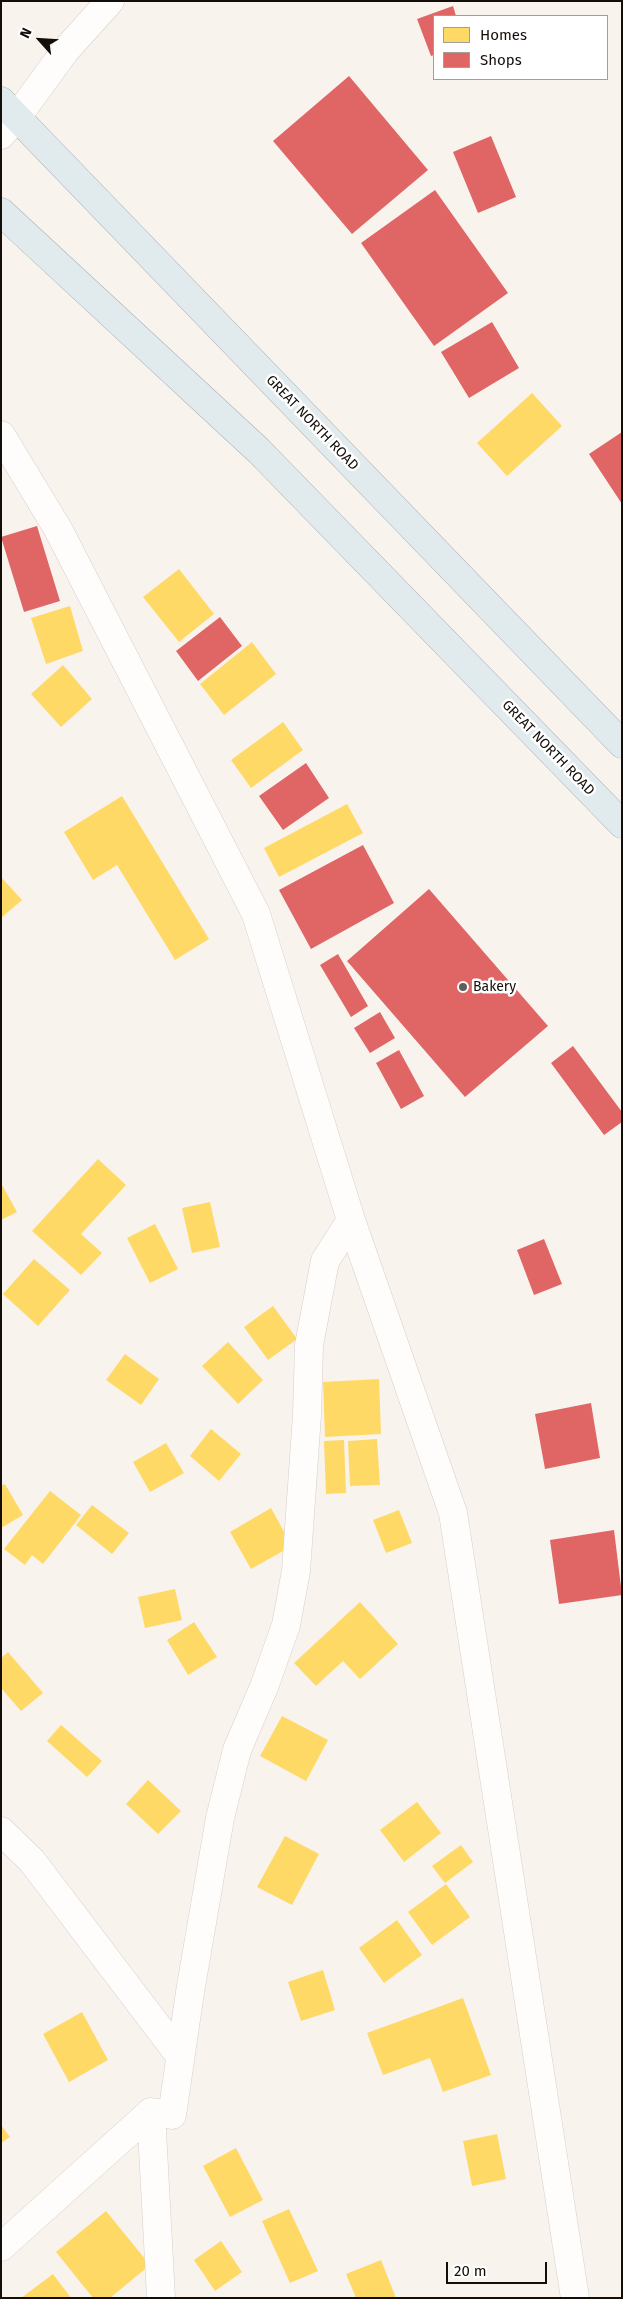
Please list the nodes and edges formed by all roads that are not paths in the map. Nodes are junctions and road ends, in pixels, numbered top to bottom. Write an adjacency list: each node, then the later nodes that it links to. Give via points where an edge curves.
1 (110, 1): 2 (street)
2 (7, 118): 5 (highway, GREAT NORTH ROAD)
3 (1, 212): 6 (highway, GREAT NORTH ROAD, via 259,451)
4 (1, 435): 7 (street, via 58,529 256,914)
5 (622, 744)
6 (622, 824)
7 (351, 1220): 9 (street, via 325,1261 309,1345 296,1571 286,1625 237,1750 220,1818); 13 (street, via 453,1513)
8 (1, 1830): 9 (street, via 32,1861)
9 (180, 2056): 10 (street, via 172,2115)
10 (151, 2112): 11 (street); 12 (street)
11 (1, 2247)
12 (161, 2298)
13 (575, 2298)

